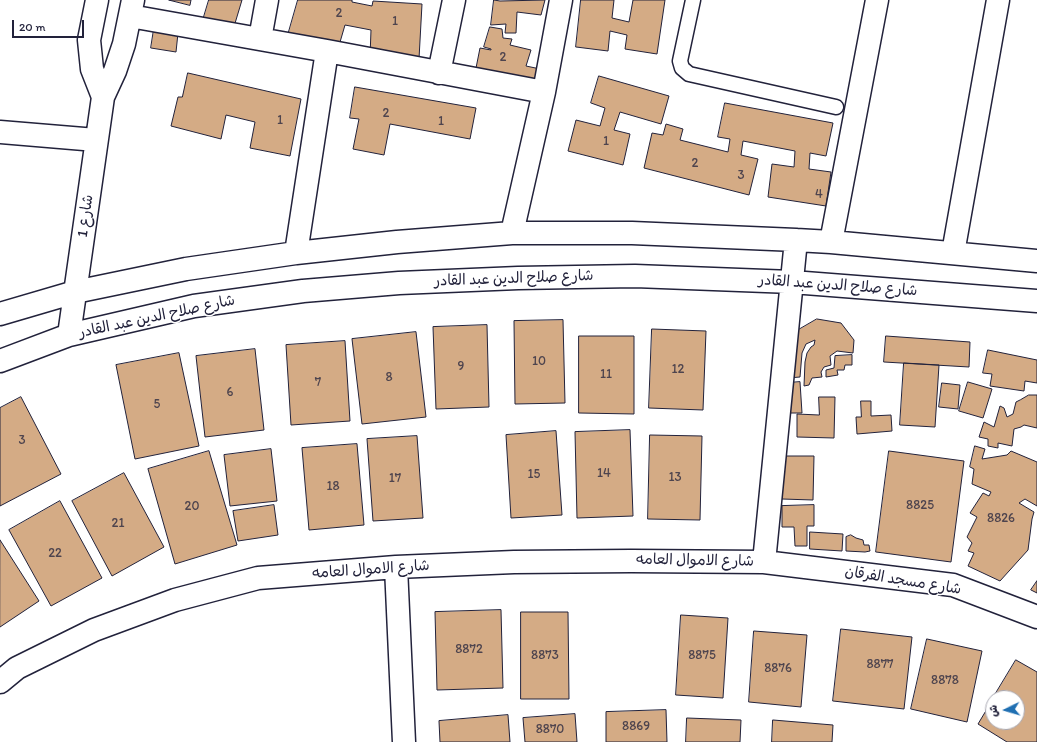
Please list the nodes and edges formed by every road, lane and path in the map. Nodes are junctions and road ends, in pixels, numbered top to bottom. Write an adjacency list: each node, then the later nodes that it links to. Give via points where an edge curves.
1 (97, 0): 13 (street, شارع 1, via 89,40 92,70)
2 (268, 0): 9 (street)
3 (454, 0): 11 (street)
4 (561, 0): 12 (street)
5 (693, 0): 14 (lane, via 680,61 682,68 689,74)
6 (877, 0): 19 (street)
7 (998, 0): 21 (street)
8 (132, 8): 9 (street); 13 (street, شارع 1, via 115,71)
9 (260, 39): 10 (street)
10 (327, 51): 11 (street); 20 (street)
11 (438, 72): 12 (street)
12 (544, 92): 17 (street)
13 (102, 97): 16 (street, شارع 1)
14 (836, 107)
15 (0, 132): 16 (street)
16 (96, 140): 24 (street, شارع 1)
17 (512, 233): 18 (street, via 632,233); 20 (street)
18 (796, 240): 19 (street); 23 (street)
19 (831, 242): 21 (street)
20 (296, 253): 24 (street, via 186,269)
21 (953, 253): 22 (street)
22 (1037, 261)
23 (792, 282): 25 (street, شارع صلاح الدين عبد القادر); 27 (street, شارع صلاح الدين عبد القادر, via 635,276 399,283 303,291 194,306); 29 (street)
24 (75, 292): 26 (street); 27 (street, شارع 1)
25 (1037, 301)
26 (0, 314)
27 (69, 335): 28 (street, شارع صلاح الدين عبد القادر)
28 (0, 361)
29 (764, 562): 30 (street, شارع الاموال العامه, via 514,562); 31 (street, شارع مسجد الفرقان, via 953,585)
30 (396, 567): 32 (street, شارع الاموال العامه, via 258,578 175,600 94,630 17,668); 33 (street)
31 (1037, 617)
32 (0, 682)
33 (404, 742)

